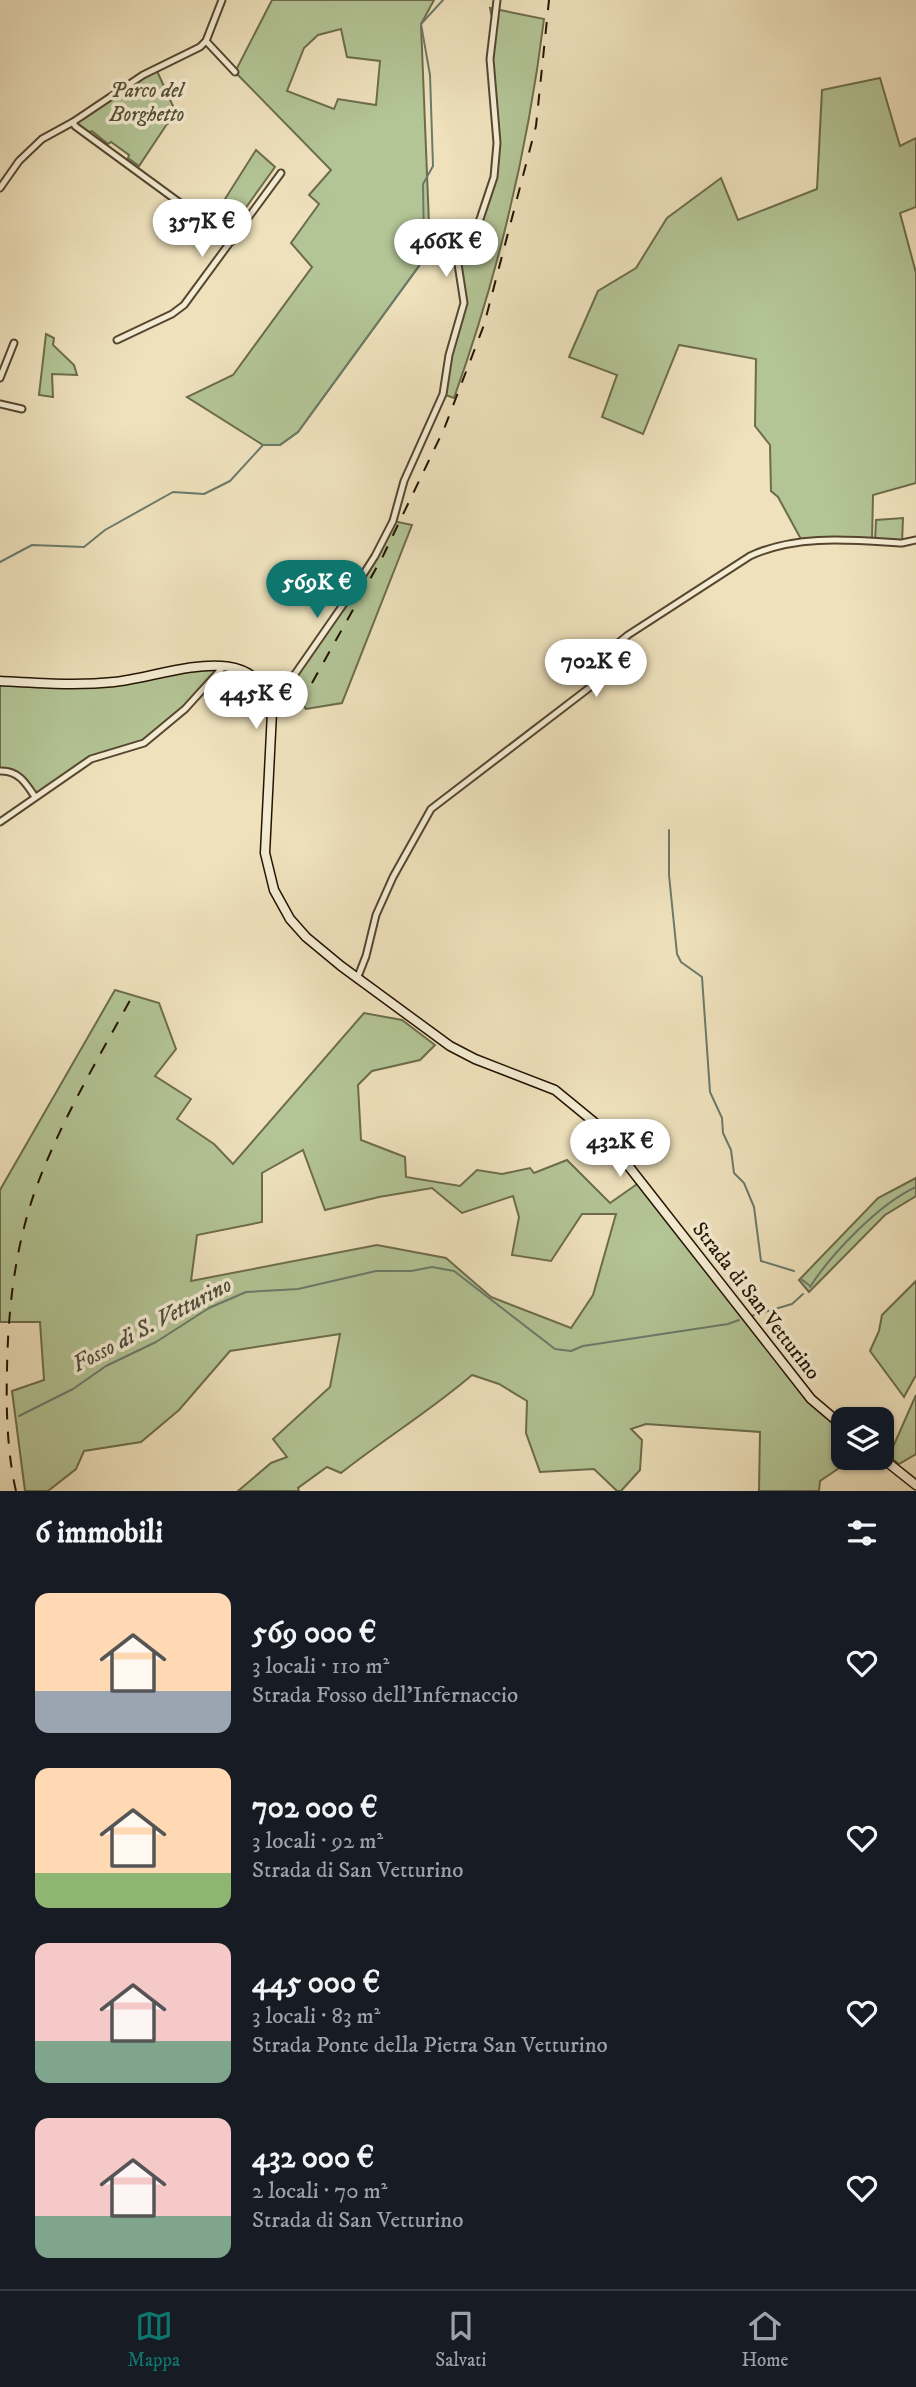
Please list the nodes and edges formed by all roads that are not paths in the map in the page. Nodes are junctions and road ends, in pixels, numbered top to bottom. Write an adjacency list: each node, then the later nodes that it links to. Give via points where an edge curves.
1 (222, 0): 3 (street)
2 (497, 0): 17 (street, via 490,59 497,143 494,177 458,264 464,303 443,394 375,556 295,674)
3 (206, 41): 4 (street); 5 (street, via 195,51 142,75)
4 (235, 72)
5 (73, 122): 7 (street, via 42,139); 8 (street)
6 (281, 173): 8 (street)
7 (0, 188)
8 (232, 241): 9 (street, via 184,305)
9 (117, 340)
10 (13, 344): 11 (street)
11 (0, 378)
12 (0, 404): 13 (street)
13 (22, 409)
14 (916, 540): 21 (street, via 802,541 766,548 628,635 617,644 589,688 431,809 376,915)
15 (224, 666): 16 (street, via 115,682); 17 (street, via 256,676); 19 (street, via 185,709 144,743 91,759)
16 (0, 681)
17 (268, 694): 21 (street, Strada di San Vetturino, via 272,712 265,853 274,890 306,937)
18 (0, 771): 19 (street, via 10,771 24,780)
19 (35, 797): 20 (street)
20 (0, 822)
21 (357, 979): 22 (street, Strada di San Vetturino, via 450,1046 555,1090 594,1122 811,1399)
22 (831, 1416)
23 (894, 1468): 24 (street)
24 (916, 1485)

